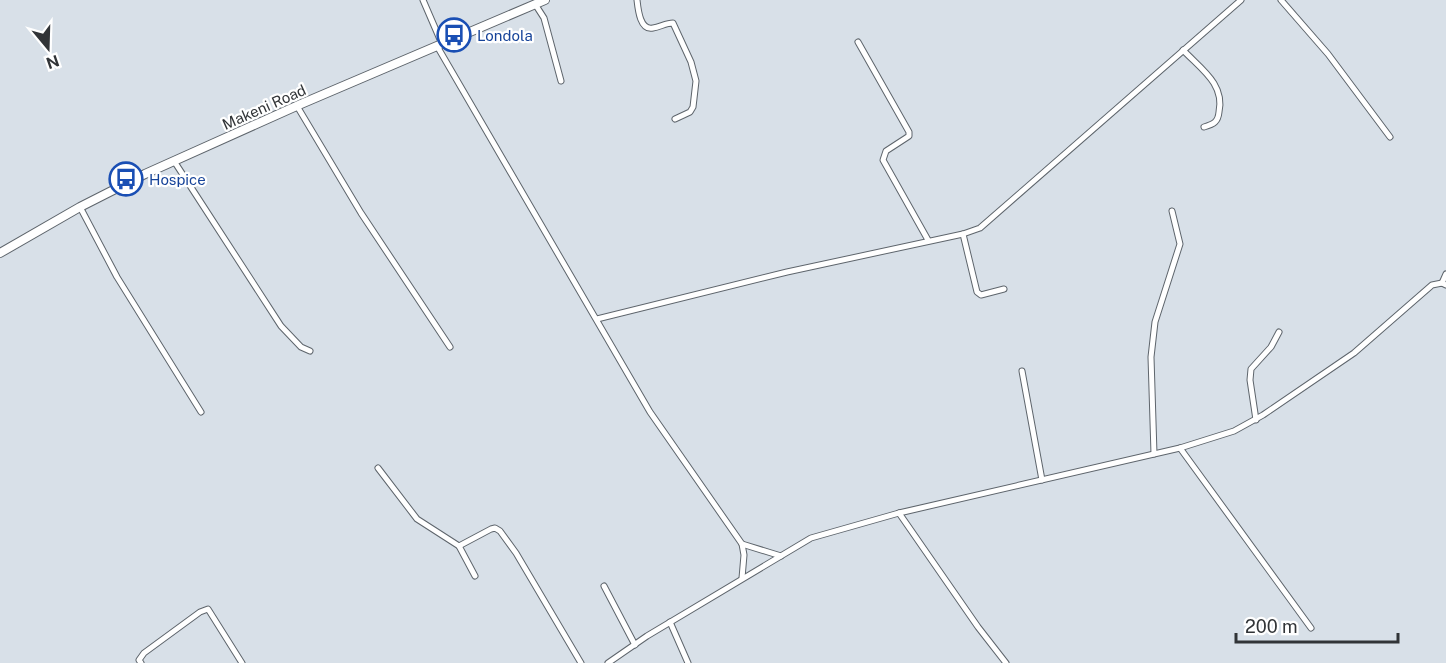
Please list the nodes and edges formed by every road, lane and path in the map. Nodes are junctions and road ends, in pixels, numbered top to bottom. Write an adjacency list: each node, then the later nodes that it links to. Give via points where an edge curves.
1 (423, 0): 8 (street)
2 (545, 0): 6 (main road, Makeni Road)
3 (637, 0): 12 (street, via 640,18 648,29 673,23 691,62 696,81 693,108)
4 (1241, 0): 9 (street)
5 (1281, 0): 14 (street, via 1328,54)
6 (535, 4): 8 (main road, Makeni Road); 10 (street, via 544,18)
7 (858, 42): 19 (street, via 909,132 909,136 886,151 883,159)
8 (439, 45): 11 (main road, Makeni Road); 24 (street)
9 (1183, 50): 13 (street, via 1220,91 1218,119); 18 (street, via 980,228)
10 (561, 81)
11 (297, 106): 15 (main road, Makeni Road); 26 (street, via 361,213)
12 (675, 119)
13 (1204, 127)
14 (1390, 137)
15 (174, 161): 16 (main road, Makeni Road); 27 (street, via 281,326)
16 (80, 207): 20 (main road, Makeni Road); 29 (street, via 117,277)
17 (1172, 211): 32 (street, via 1180,244 1155,322 1151,357)
18 (963, 234): 19 (street); 23 (street, via 977,292 981,295)
19 (928, 240): 24 (street)
20 (0, 253)
21 (1446, 274): 22 (street)
22 (1444, 284): 30 (street, via 1432,285 1354,353)
23 (1004, 289)
24 (597, 319): 36 (street, via 650,412)
25 (1279, 332): 30 (street, via 1251,369)
26 (450, 347)
27 (309, 351)
28 (1022, 371): 34 (street)
29 (201, 412)
30 (1256, 420): 31 (street, via 1227,434)
31 (1180, 448): 32 (street); 43 (street)
32 (1154, 454): 34 (street)
33 (378, 468): 37 (street, via 417,519)
34 (1042, 480): 35 (street)
35 (899, 513): 38 (street, via 811,538); 50 (street)
36 (742, 544): 38 (street); 40 (street)
37 (459, 546): 39 (street); 47 (street, via 491,529 500,531)
38 (780, 556): 40 (street)
39 (474, 576)
40 (742, 578): 42 (street)
41 (604, 586): 44 (street)
42 (670, 622): 44 (street); 49 (street)
43 (1311, 628)
44 (635, 645): 48 (street)
45 (141, 663): 46 (street, via 144,653 208,609)
46 (242, 663)
47 (581, 663)
48 (608, 663)
49 (688, 663)
50 (1006, 663)

